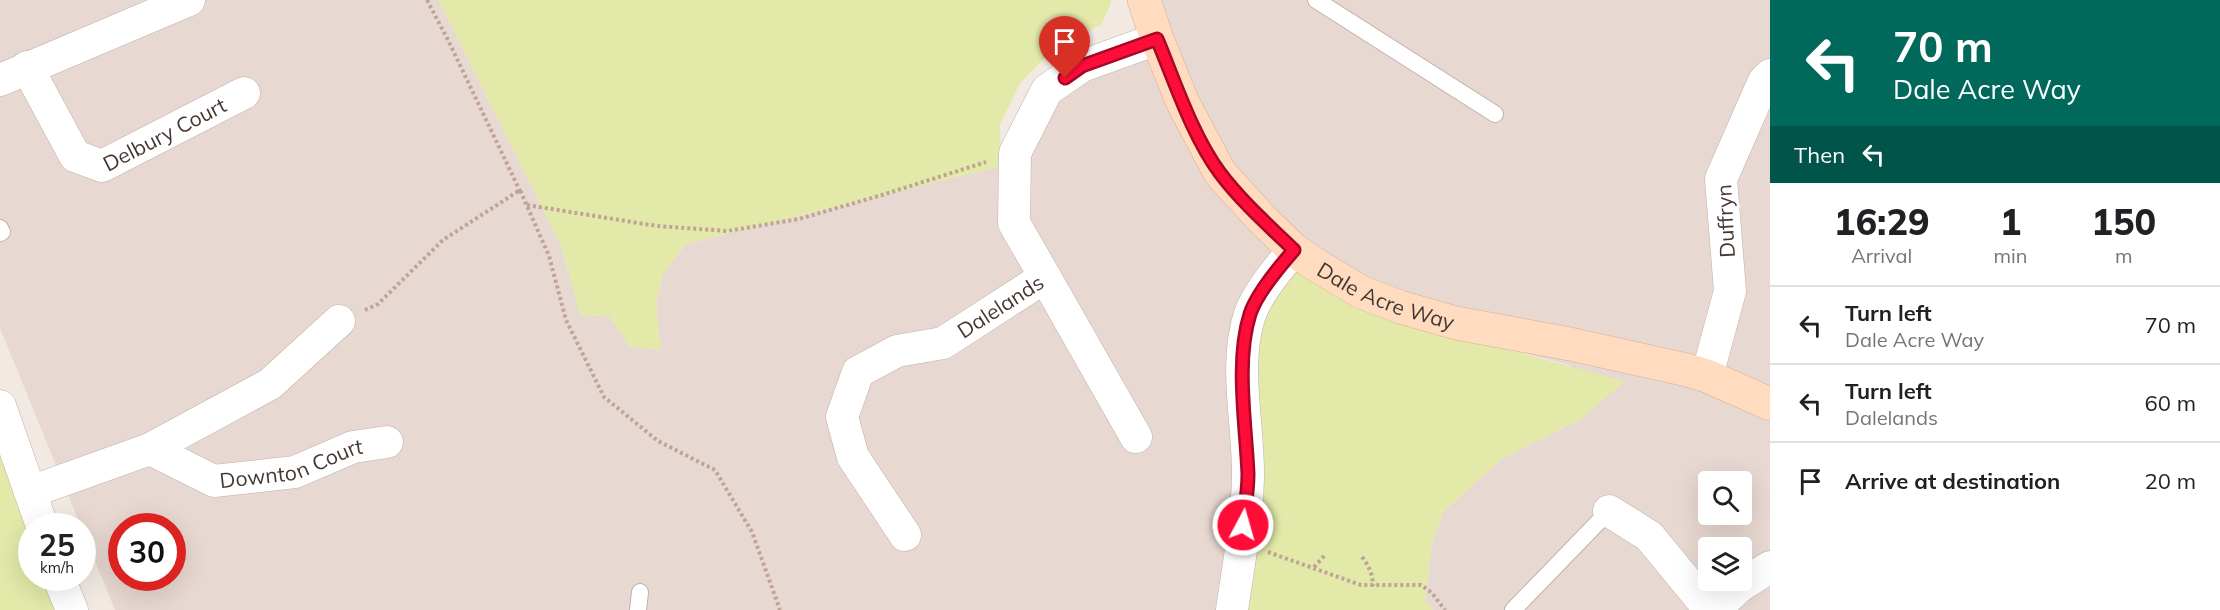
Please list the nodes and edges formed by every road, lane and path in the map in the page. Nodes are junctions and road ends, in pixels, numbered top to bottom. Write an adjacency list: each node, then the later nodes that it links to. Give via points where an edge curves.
1 (189, 0): 6 (street, Delbury Court)
2 (427, 0): 11 (path)
3 (1144, 0): 5 (street, Dale Acre Way)
4 (1316, 0): 9 (lane)
5 (1157, 39): 10 (street, Dalelands, via 1082,66 1047,90); 14 (street, Dale Acre Way, via 1202,142 1220,173)
6 (14, 74): 8 (street, Delbury Court, via 75,156 102,166)
7 (1770, 75): 17 (street, Duffryn, via 1721,179 1730,291)
8 (244, 93)
9 (1495, 114)
10 (1015, 153): 11 (path, via 799,219 727,231 657,226 527,205); 15 (street, Dalelands, via 1014,223)
11 (520, 190): 16 (path, via 443,240 378,304); 37 (path, via 549,256 566,320 604,397 658,441 716,470 752,532)
12 (0, 228): 13 (lane)
13 (0, 233)
14 (1294, 250): 17 (street, Dale Acre Way, via 1361,292 1400,307 1456,323 1570,344); 27 (street, via 1275,272 1251,313 1244,344 1248,478)
15 (1045, 277): 20 (street); 26 (street, Dalelands, via 942,343 897,351 858,372 843,417 853,457)
16 (339, 321): 22 (street, via 270,384)
17 (1707, 376): 18 (street, Dale Acre Way)
18 (1770, 404)
19 (0, 405): 23 (street)
20 (1136, 437)
21 (387, 442): 22 (street, Downton Court, via 353,447 295,472 214,481)
22 (150, 449): 23 (street)
23 (30, 492): 25 (street)
24 (1609, 511): 40 (lane); 41 (street, via 1649,536)
25 (37, 513)
26 (905, 535)
27 (1241, 548): 30 (path); 38 (street)
28 (1326, 554): 30 (path)
29 (1362, 557): 32 (path)
30 (1314, 567): 32 (path, via 1344,580)
31 (1770, 567): 41 (street)
32 (1373, 586): 39 (path, via 1421,585)
33 (64, 591): 35 (street)
34 (640, 592): 36 (lane)
35 (72, 610)
36 (638, 610)
37 (780, 610)
38 (1232, 610)
39 (1446, 610)
40 (1513, 610)
41 (1712, 610)

